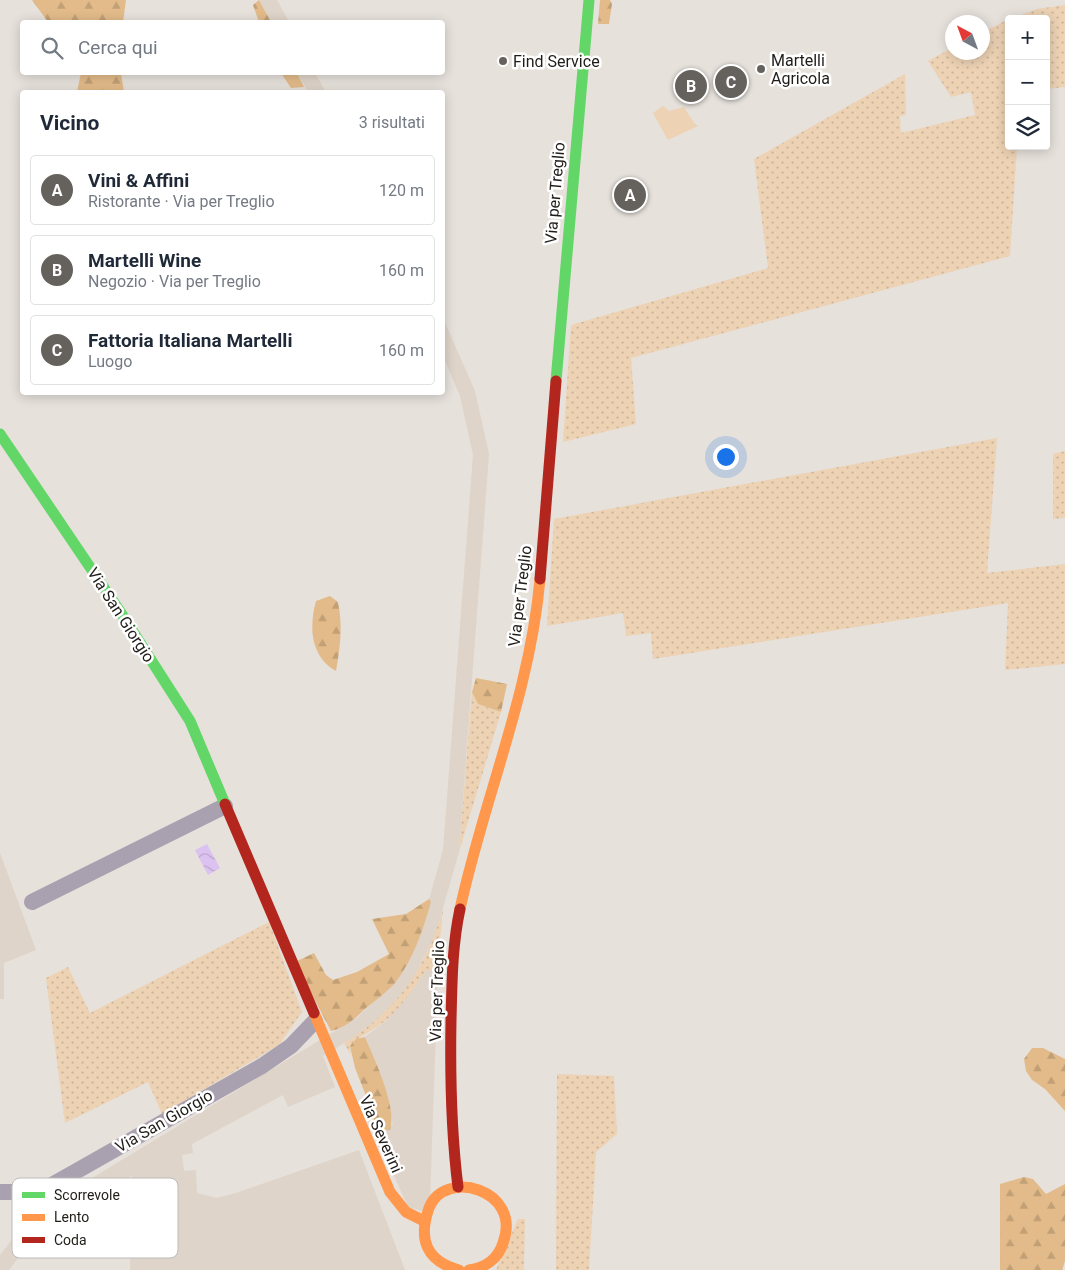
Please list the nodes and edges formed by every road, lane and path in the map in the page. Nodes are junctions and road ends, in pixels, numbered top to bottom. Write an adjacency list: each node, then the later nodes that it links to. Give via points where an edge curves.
1 (589, 0): 8 (main road, Via per Treglio, via 538,598 522,690 457,923 452,972 450,1080)
2 (0, 434): 3 (main road, Via San Giorgio, via 190,721)
3 (225, 806): 4 (street); 5 (main road, Via San Giorgio)
4 (32, 902)
5 (315, 1021): 6 (main road, Via San Giorgio); 7 (street, Via San Giorgio, via 291,1046 262,1066)
6 (325, 1045): 9 (main road, Via Severini, via 395,1202 405,1212)
7 (64, 1178)
8 (458, 1187): 9 (main road, via 432,1202); 11 (main road, via 484,1190 502,1208 507,1220 504,1245 497,1256 487,1264)
9 (424, 1221): 10 (main road, via 423,1231 429,1250 443,1264)
10 (459, 1270)
11 (469, 1270)

